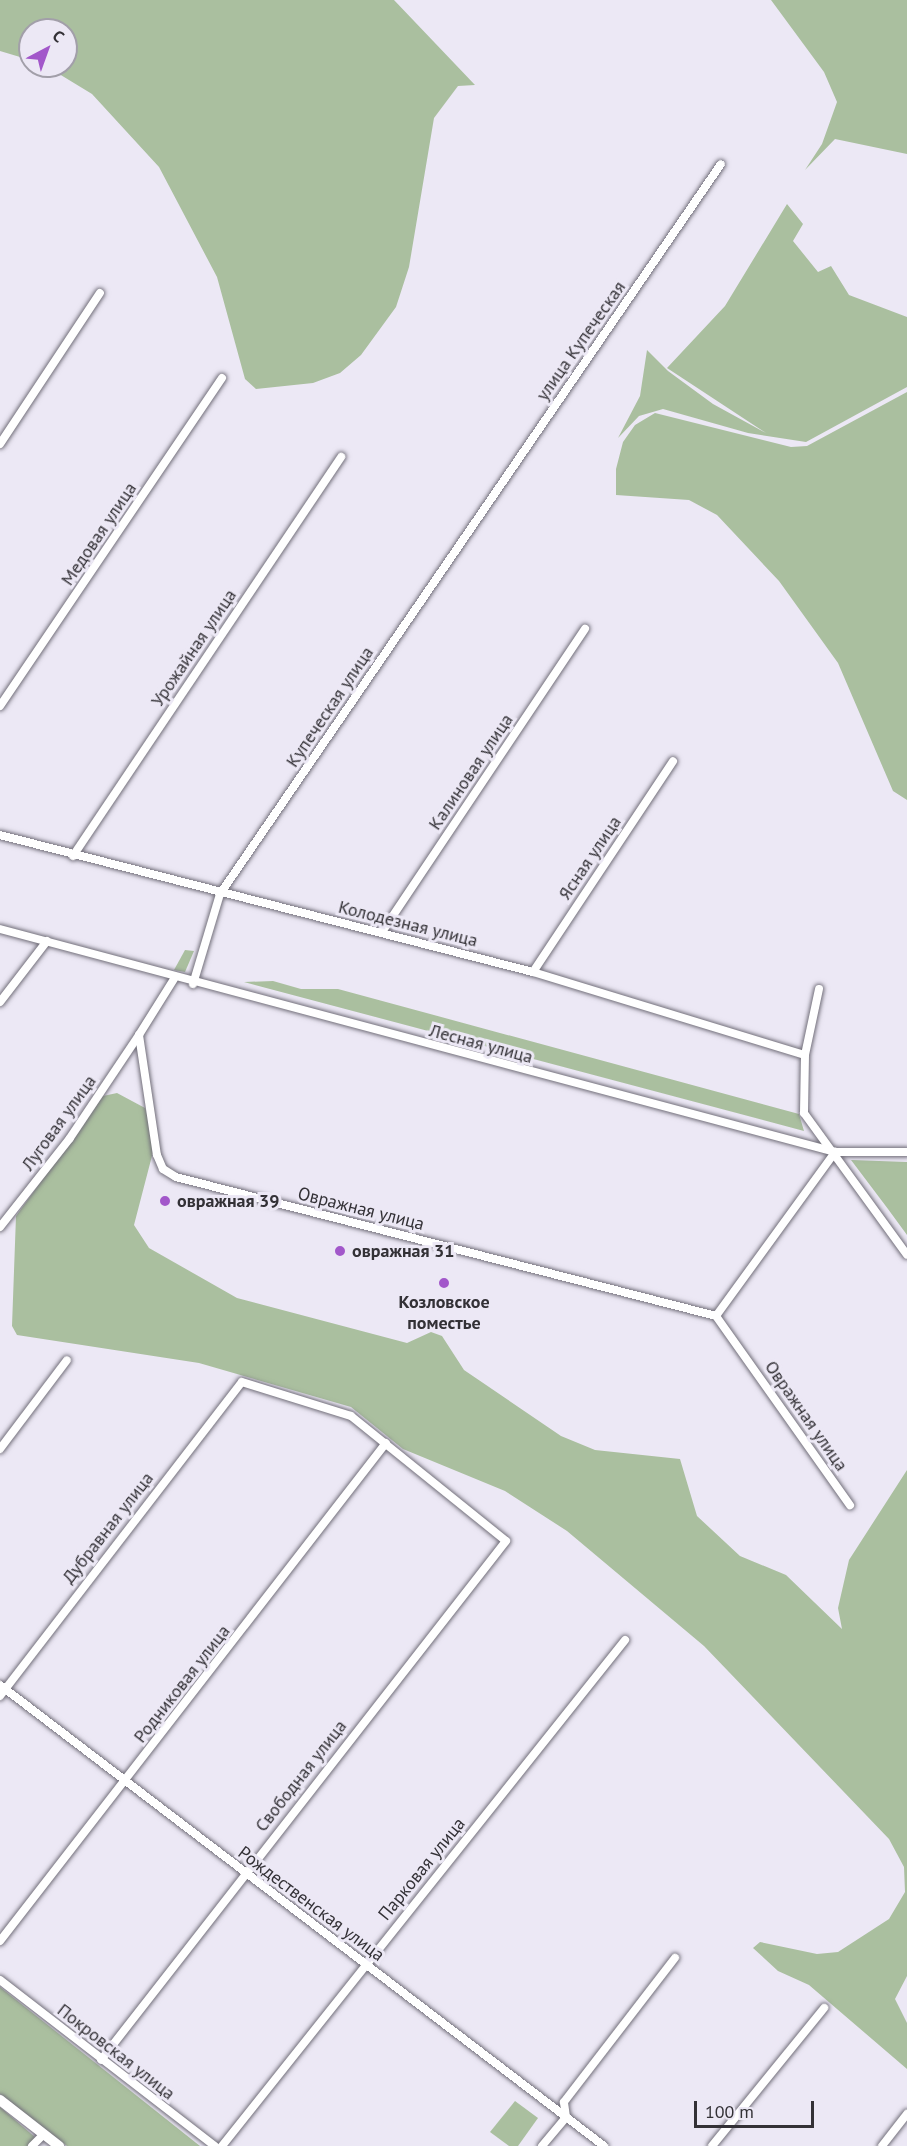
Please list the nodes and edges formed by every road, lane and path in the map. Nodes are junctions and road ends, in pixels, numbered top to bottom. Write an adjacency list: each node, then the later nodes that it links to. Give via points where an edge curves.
1 (721, 164): 6 (street, улица Купеческая)
2 (100, 293): 4 (street)
3 (222, 378): 8 (street, Медовая улица)
4 (0, 444)
5 (341, 457): 11 (street, Урожайная улица)
6 (465, 536): 12 (street, Купеческая улица)
7 (585, 629): 14 (street, Калиновая улица)
8 (0, 706)
9 (673, 761): 16 (street, Ясная улица)
10 (0, 835): 11 (street, Колодезная улица)
11 (73, 856): 12 (street, Колодезная улица)
12 (220, 894): 14 (street, Колодезная улица); 18 (street, Купеческая улица)
13 (0, 928): 15 (street, Лесная улица)
14 (382, 932): 16 (street, Колодезная улица)
15 (47, 941): 17 (street, Лесная улица, via 158,968); 20 (street)
16 (533, 972): 22 (street, Колодезная улица)
17 (174, 979): 18 (street, Лесная улица); 21 (street)
18 (193, 984): 23 (street, Лесная улица)
19 (819, 989): 22 (street)
20 (0, 1002)
21 (139, 1035): 25 (street, Луговая улица, via 70,1138); 27 (street, Овражная улица, via 157,1155 163,1169 176,1177)
22 (805, 1055): 23 (street, via 804,1113)
23 (835, 1152): 24 (street, Лесная улица); 26 (street); 27 (street)
24 (907, 1152)
25 (0, 1227)
26 (907, 1255)
27 (716, 1316): 31 (street, Овражная улица)
28 (67, 1360): 30 (street)
29 (386, 1443): 33 (street, Дубравная улица, via 351,1416 242,1382); 34 (street, Родниковая улица); 35 (street, Свободная улица, via 506,1541)
30 (0, 1449)
31 (850, 1505)
32 (625, 1640): 38 (street, Парковая улица)
33 (2, 1690): 34 (street, Рождественская улица)
34 (126, 1781): 35 (street, Рождественская улица); 36 (street, Родниковая улица)
35 (245, 1872): 38 (street, Рождественская улица); 41 (street, Свободная улица)
36 (0, 1941)
37 (675, 1958): 44 (street, via 564,2102)
38 (364, 1963): 44 (street, Рождественская улица); 49 (street, Парковая улица)
39 (0, 1980): 41 (street, Покровская улица)
40 (824, 2008): 52 (street)
41 (101, 2060): 48 (street, Покровская улица)
42 (0, 2100): 45 (main road)
43 (907, 2114): 53 (street)
44 (566, 2117): 50 (street); 51 (street, Рождественская улица)
45 (44, 2134): 46 (street); 47 (main road)
46 (32, 2146)
47 (59, 2146)
48 (214, 2146)
49 (222, 2146)
50 (542, 2146)
51 (604, 2146)
52 (711, 2146)
53 (882, 2146)

